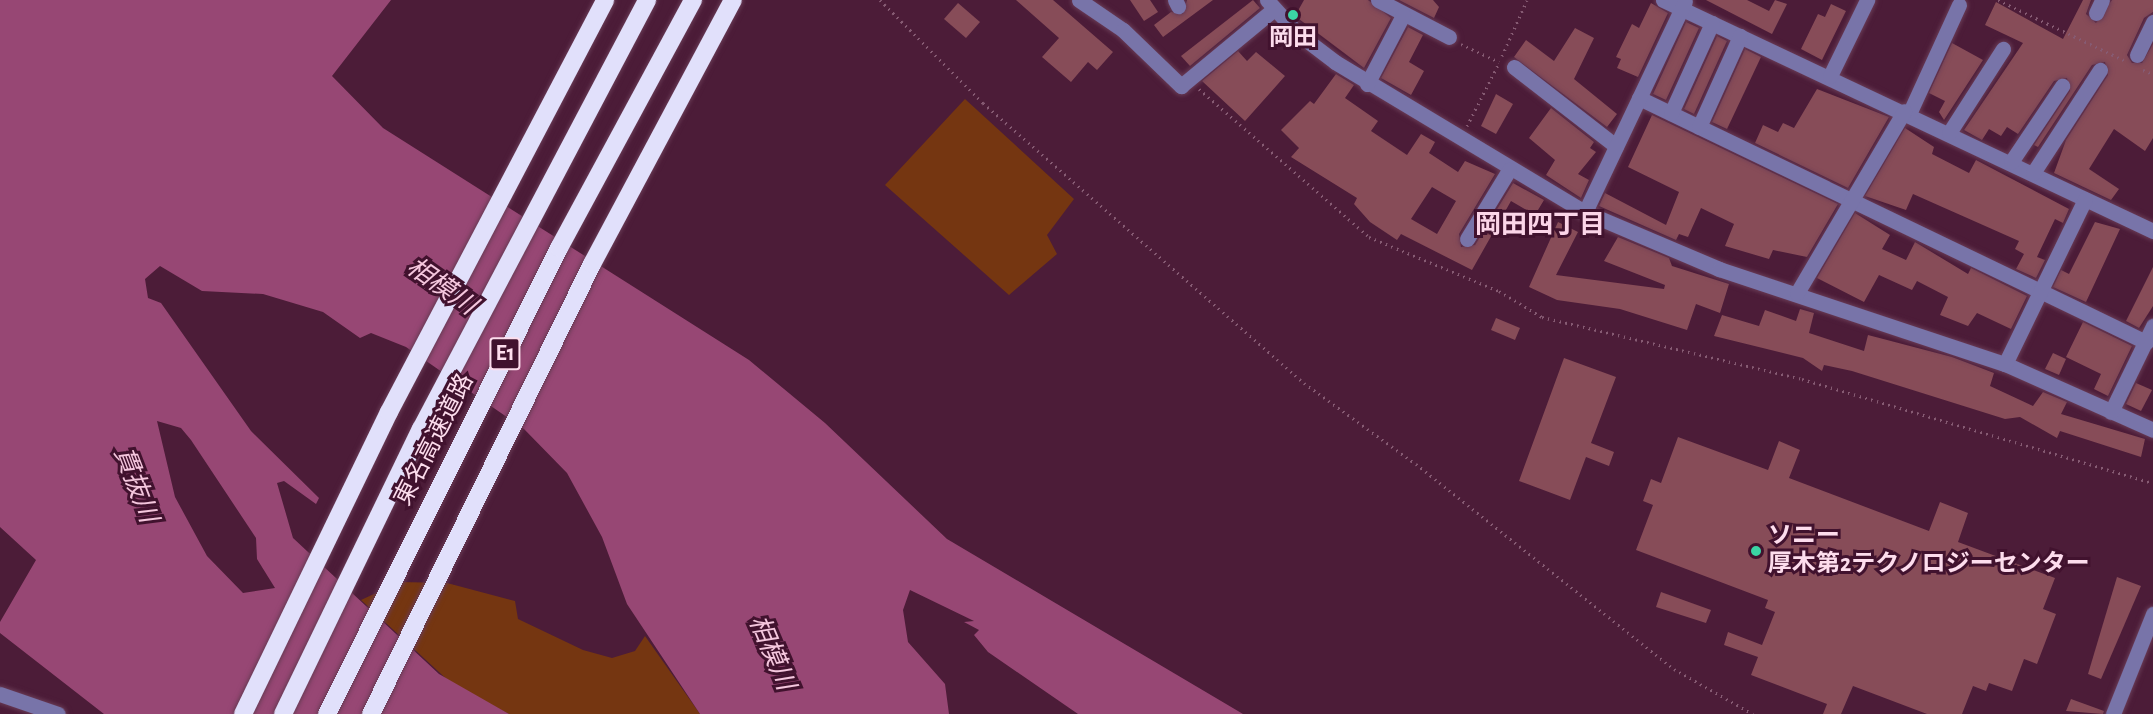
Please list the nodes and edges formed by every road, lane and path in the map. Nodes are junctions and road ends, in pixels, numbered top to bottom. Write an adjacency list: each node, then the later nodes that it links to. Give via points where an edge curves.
1 (605, 0): 56 (highway, via 389,412)
2 (647, 0): 57 (highway, 東名高速道路 / E1, via 421,429)
3 (693, 0): 58 (highway, 東名高速道路 / E1, via 559,248)
4 (733, 0): 59 (highway, via 582,285)
5 (880, 0): 60 (path, via 983,103 1304,383 1416,464 1674,669)
6 (1079, 0): 26 (street, via 1123,30 1181,86)
7 (1378, 0): 14 (street)
8 (1527, 0): 22 (path)
9 (1664, 0): 13 (street)
10 (1867, 0): 25 (street)
11 (1998, 0): 24 (path)
12 (1269, 2): 26 (street); 27 (street, via 1297,33)
13 (1684, 4): 17 (street); 28 (street)
14 (1403, 15): 19 (street); 27 (street)
15 (1960, 15): 30 (street)
16 (2153, 22): 21 (street)
17 (1712, 23): 18 (street); 31 (street)
18 (1740, 36): 25 (street); 32 (street)
19 (1449, 37): 22 (path)
20 (2003, 49): 33 (street)
21 (2137, 55)
22 (1506, 64): 34 (path); 35 (street)
23 (2100, 70): 29 (street)
24 (2153, 74)
25 (1830, 76): 30 (street)
26 (1193, 79): 51 (path, via 1374,241 1499,291 1542,317 1802,379)
27 (1367, 84): 34 (street)
28 (1639, 98): 31 (street); 35 (street)
29 (2081, 99): 36 (street, via 2056,82); 38 (street)
30 (1907, 112): 33 (street); 39 (street)
31 (1671, 113): 32 (street)
32 (1699, 127): 39 (street)
33 (1949, 133): 36 (street)
34 (1460, 140): 37 (street)
35 (1616, 147): 41 (street)
36 (2011, 162): 38 (street)
37 (1509, 170): 41 (street); 43 (street)
38 (2033, 173): 40 (street)
39 (1853, 197): 44 (street); 45 (street)
40 (2085, 199): 42 (street); 44 (street)
41 (1585, 212): 45 (street, via 1719,268)
42 (2153, 231)
43 (1467, 239)
44 (2039, 292): 47 (street); 48 (street)
45 (1797, 293): 48 (street)
46 (2153, 326): 47 (street)
47 (2146, 342): 49 (street)
48 (2005, 364): 49 (street)
49 (2111, 412): 50 (street)
50 (2153, 430)
51 (2153, 483)
52 (2153, 614): 53 (street)
53 (2147, 645): 61 (street)
54 (0, 694): 55 (street)
55 (58, 714)
56 (243, 714)
57 (283, 714)
58 (327, 714)
59 (371, 714)
60 (1753, 714)
61 (2113, 714)

